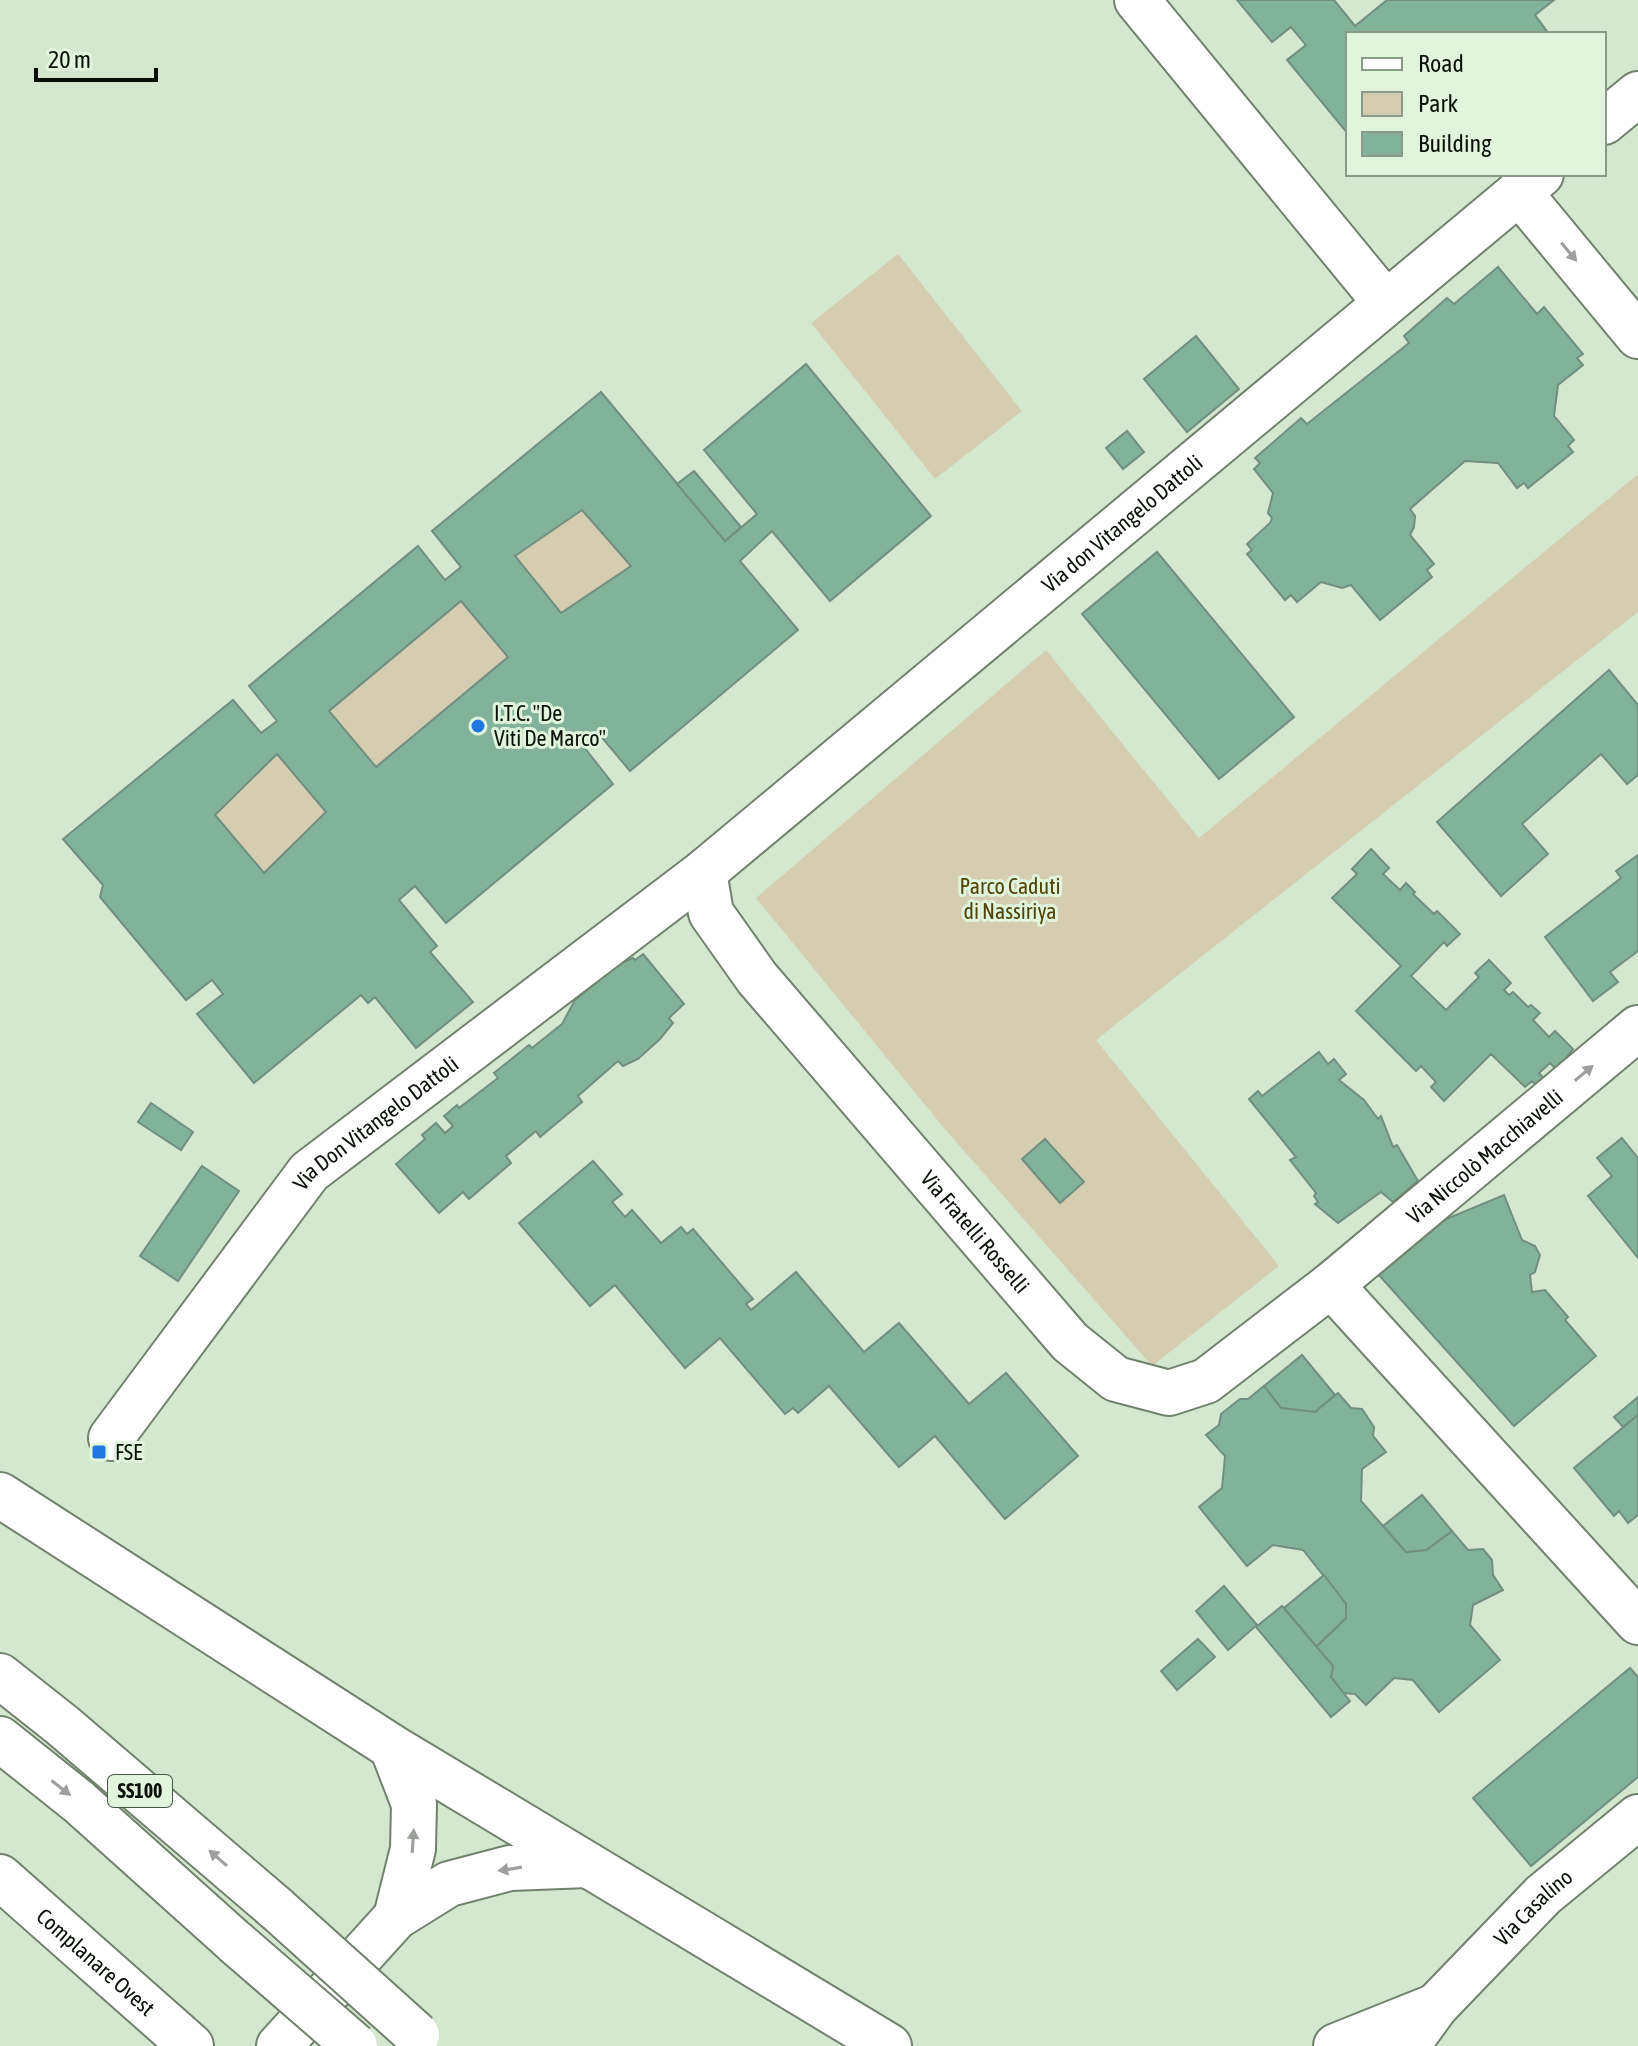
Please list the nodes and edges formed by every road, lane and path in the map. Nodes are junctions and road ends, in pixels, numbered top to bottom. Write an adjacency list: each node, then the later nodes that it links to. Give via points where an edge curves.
1 (1137, 0): 5 (main road)
2 (1638, 94): 3 (main road)
3 (1606, 120)
4 (1530, 183): 5 (main road, Via don Vitangelo Dattoli); 6 (main road, one-way to 6)
5 (1385, 302): 7 (main road, Via don Vitangelo Dattoli)
6 (1638, 336)
7 (704, 872): 9 (main road, Via Fratelli Rosselli, via 711,913 757,978 1070,1342 1116,1379 1169,1393 1206,1381); 10 (main road, Via Don Vitangelo Dattoli, via 309,1172)
8 (1638, 1028): 9 (main road, Via Niccolò Macchiavelli, one-way to 8)
9 (1331, 1285): 14 (main road)
10 (111, 1438)
11 (0, 1487): 13 (main road)
12 (0, 1495): 13 (main road)
13 (38, 1517): 17 (main road)
14 (1638, 1622)
15 (0, 1676): 24 (main road, SS100, one-way to 15, bridge, via 277,1909)
16 (0, 1739): 27 (main road, SS100, one-way to 27, bridge, via 79,1802)
17 (392, 1747): 19 (main road); 21 (main road, one-way to 17, via 413,1849 414,1804)
18 (1638, 1817): 22 (main road, Via Casalino, via 1543,1895)
19 (588, 1865): 21 (main road, one-way to 21, via 510,1868 449,1884); 23 (main road)
20 (0, 1877): 25 (main road, Complanare Ovest)
21 (396, 1917): 26 (main road)
22 (1436, 2006): 29 (main road, Via Casalino); 30 (main road, Via Casalino)
23 (880, 2039): 28 (main road)
24 (423, 2040)
25 (191, 2046)
26 (279, 2046)
27 (355, 2046)
28 (915, 2046)
29 (1336, 2046)
30 (1407, 2046)

